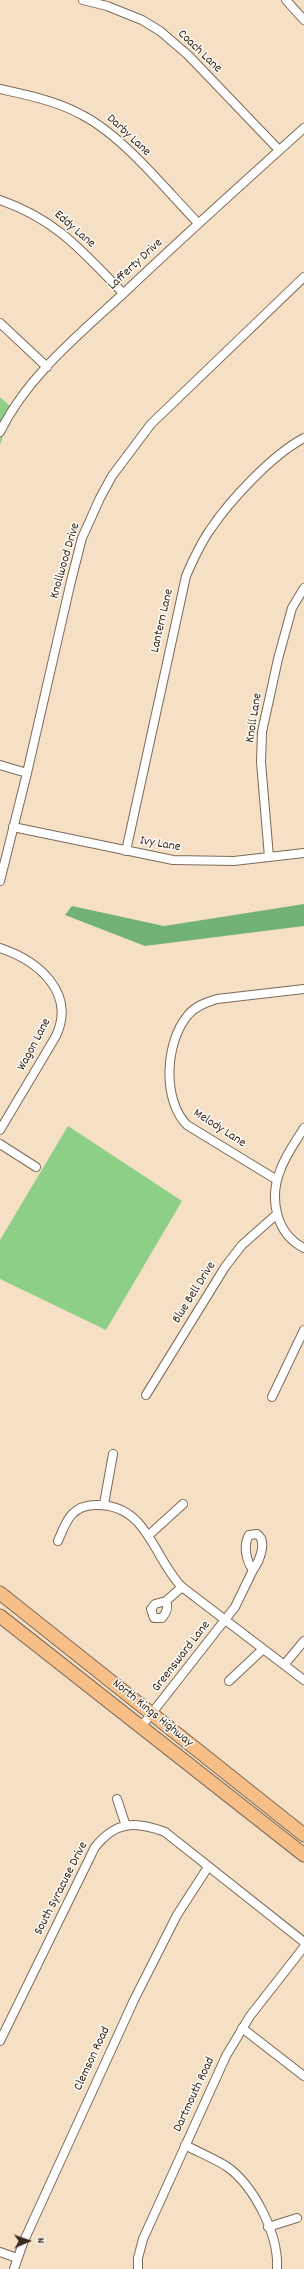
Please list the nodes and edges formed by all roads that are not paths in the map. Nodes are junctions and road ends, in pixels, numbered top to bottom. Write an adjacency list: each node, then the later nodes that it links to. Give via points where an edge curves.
1 (83, 0): 6 (street, Coach Lane, via 107,6 142,20 160,31 188,55)
2 (286, 0): 3 (street)
3 (304, 20)
4 (0, 89): 8 (street, Darby Lane, via 57,104 96,123 115,138)
5 (304, 128): 6 (street, Lafferty Drive)
6 (279, 150): 8 (street, Lafferty Drive)
7 (0, 200): 10 (street, Eddy Lane, via 41,218 61,231)
8 (198, 223): 10 (street, Lafferty Drive)
9 (304, 277): 17 (street, Knollwood Drive, via 151,424 112,476 82,538)
10 (123, 293): 12 (street, Lafferty Drive)
11 (0, 323): 12 (street)
12 (47, 367): 13 (street, Lafferty Drive, via 11,410)
13 (0, 432)
14 (304, 438): 19 (street, Lantern Lane, via 278,456 248,485 210,529 191,564 173,628)
15 (304, 588): 21 (street, Knoll Lane, via 292,608 262,732 261,762)
16 (0, 765): 17 (street)
17 (27, 773): 18 (street, Knollwood Drive)
18 (13, 827): 19 (street, Ivy Lane); 22 (street, Knollwood Drive)
19 (126, 851): 21 (street, Ivy Lane, via 194,862)
20 (304, 853): 21 (street, Ivy Lane)
21 (268, 857)
22 (0, 880)
23 (0, 948): 25 (street, Wagon Lane, via 18,954 39,967 62,1002 62,1024)
24 (304, 989): 29 (street, Melody Lane, via 218,998 208,1002 188,1015 180,1028 171,1062 173,1106 187,1125)
25 (0, 1130)
26 (303, 1133): 29 (street, via 280,1169)
27 (0, 1144): 28 (street)
28 (36, 1166)
29 (277, 1180): 30 (street)
30 (277, 1214): 31 (street, via 285,1234); 33 (street, Blue Bell Drive, via 242,1245 225,1267)
31 (304, 1248)
32 (304, 1330): 34 (street)
33 (146, 1395)
34 (272, 1397)
35 (113, 1454): 36 (street)
36 (104, 1504): 38 (street, Greensward Lane, via 128,1513); 39 (street, Greensward Lane, via 76,1509 68,1517)
37 (183, 1504): 38 (street)
38 (148, 1535): 41 (street, Greensward Lane, via 172,1577)
39 (58, 1541)
40 (253, 1570): 45 (street, Greensward Lane, via 235,1607)
41 (182, 1587): 43 (street); 45 (street, Greensward Lane)
42 (0, 1593): 51 (main road, North Kings Highway)
43 (166, 1601)
44 (0, 1616): 52 (main road, North Kings Highway)
45 (225, 1621): 47 (street, Greensward Lane); 51 (street, Greensward Lane)
46 (304, 1641): 48 (street)
47 (262, 1650): 48 (street, Greensward Lane); 50 (street)
48 (284, 1666): 49 (street, Greensward Lane)
49 (304, 1680)
50 (229, 1681)
51 (152, 1714): 52 (street, Greensward Lane); 55 (main road, North Kings Highway)
52 (141, 1727): 56 (main road, North Kings Highway)
53 (117, 1799): 54 (street)
54 (126, 1826): 57 (street, South Syracuse Drive, via 151,1827 165,1832); 61 (street, South Syracuse Drive, via 106,1834 95,1847)
55 (304, 1835)
56 (304, 1855)
57 (208, 1867): 58 (street, South Syracuse Drive); 67 (street, Clemson Road, via 177,1915 134,2000)
58 (304, 1942)
59 (304, 1947): 60 (street, Dartmouth Road)
60 (242, 2028): 62 (street); 63 (street, Dartmouth Road, via 226,2056)
61 (0, 2041)
62 (304, 2076)
63 (185, 2145): 65 (street, via 226,2166 244,2183 259,2204); 69 (street, Dartmouth Road, via 143,2239)
64 (297, 2218): 65 (street)
65 (268, 2227): 70 (street, via 274,2240)
66 (0, 2252): 67 (street)
67 (17, 2258): 68 (street, Clemson Road)
68 (14, 2269)
69 (138, 2269)
70 (277, 2269)

